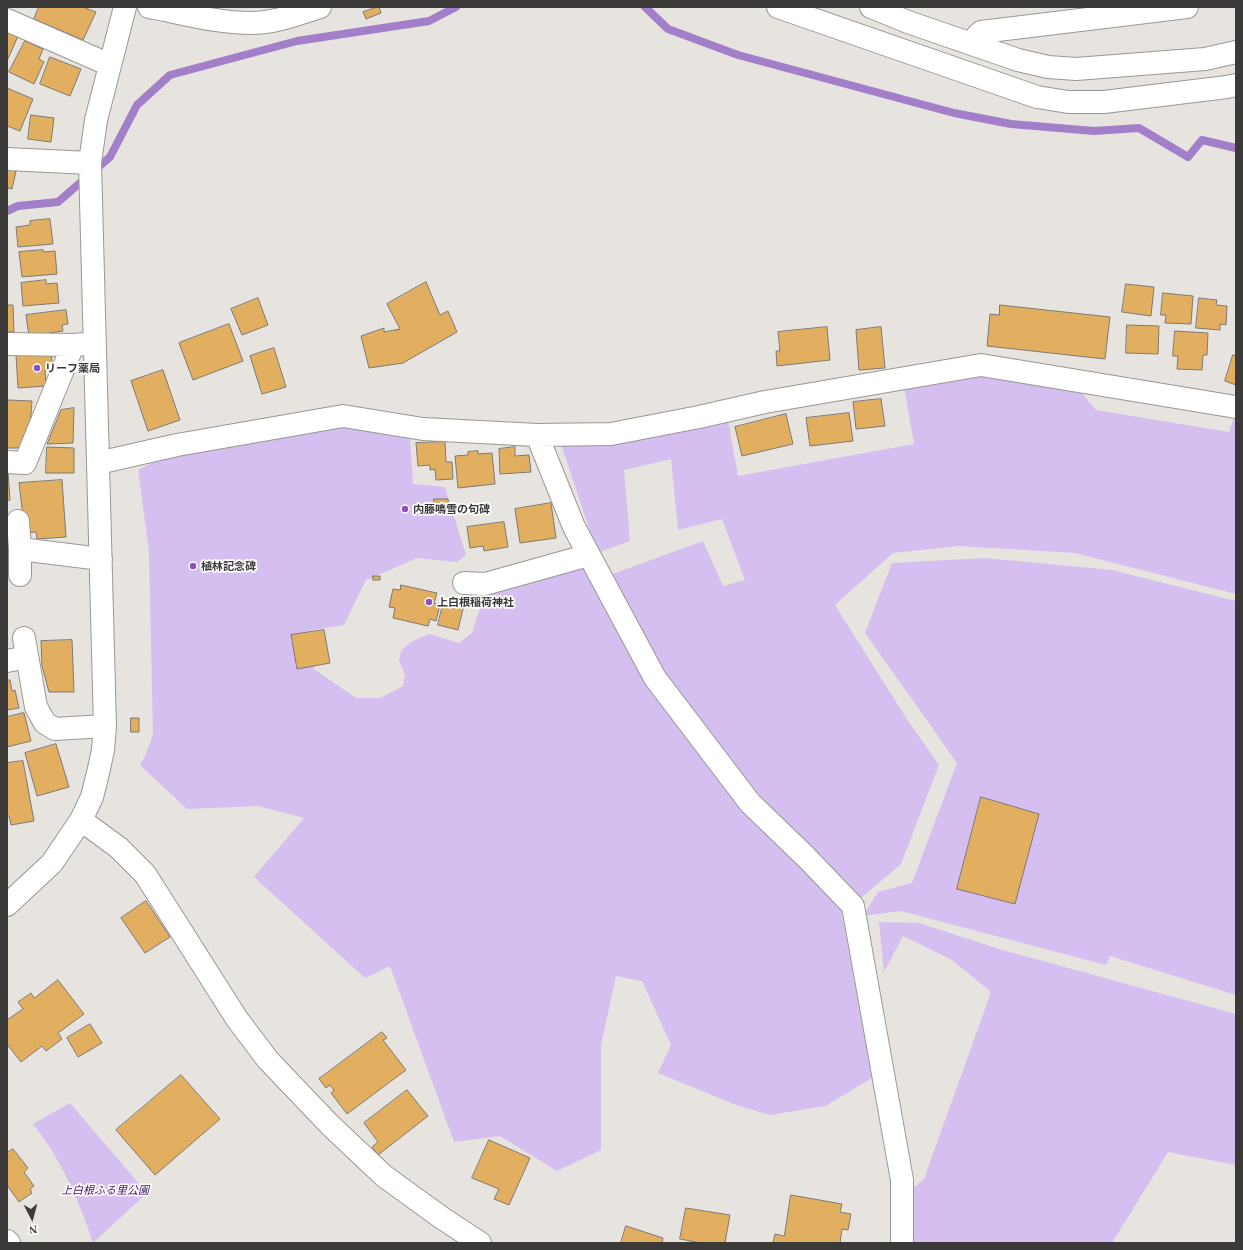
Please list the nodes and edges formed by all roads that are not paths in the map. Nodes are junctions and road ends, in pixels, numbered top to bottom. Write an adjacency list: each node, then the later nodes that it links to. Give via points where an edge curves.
1 (125, 7): 10 (street)
2 (148, 7): 3 (street, via 228,22 253,23 285,18)
3 (320, 7)
4 (778, 7): 11 (street, via 1045,99 1104,102)
5 (871, 7): 8 (street)
6 (1186, 7): 8 (street, via 981,32)
7 (7, 20): 10 (street)
8 (970, 43): 9 (street, via 1018,60 1048,67 1076,69 1205,59)
9 (1236, 52)
10 (110, 65): 13 (street, via 96,120)
11 (1236, 84)
12 (7, 159): 13 (street)
13 (90, 163): 14 (street)
14 (94, 343): 16 (street); 20 (street)
15 (7, 344): 16 (street)
16 (73, 345): 19 (street, via 25,463)
17 (1236, 407): 18 (street, via 981,365 765,402 611,434)
18 (537, 435): 20 (street, via 423,429 343,416 177,445); 23 (street, via 574,527)
19 (7, 462)
20 (98, 463): 24 (street)
21 (18, 521): 22 (street)
22 (20, 548): 24 (street); 25 (street)
23 (589, 555): 26 (street, via 485,584); 34 (street, via 655,678 750,803 853,906 902,1180)
24 (101, 559): 28 (street)
25 (20, 575)
26 (464, 583)
27 (19, 652): 28 (street, via 36,707 45,723 55,729)
28 (105, 726): 29 (street, via 103,750 92,797)
29 (81, 820): 30 (street, via 52,863); 33 (street, via 119,848 145,874 237,1019 268,1060 330,1125 384,1176)
30 (7, 904)
31 (7, 1240): 32 (street)
32 (9, 1243)
33 (480, 1243)
34 (902, 1243)

